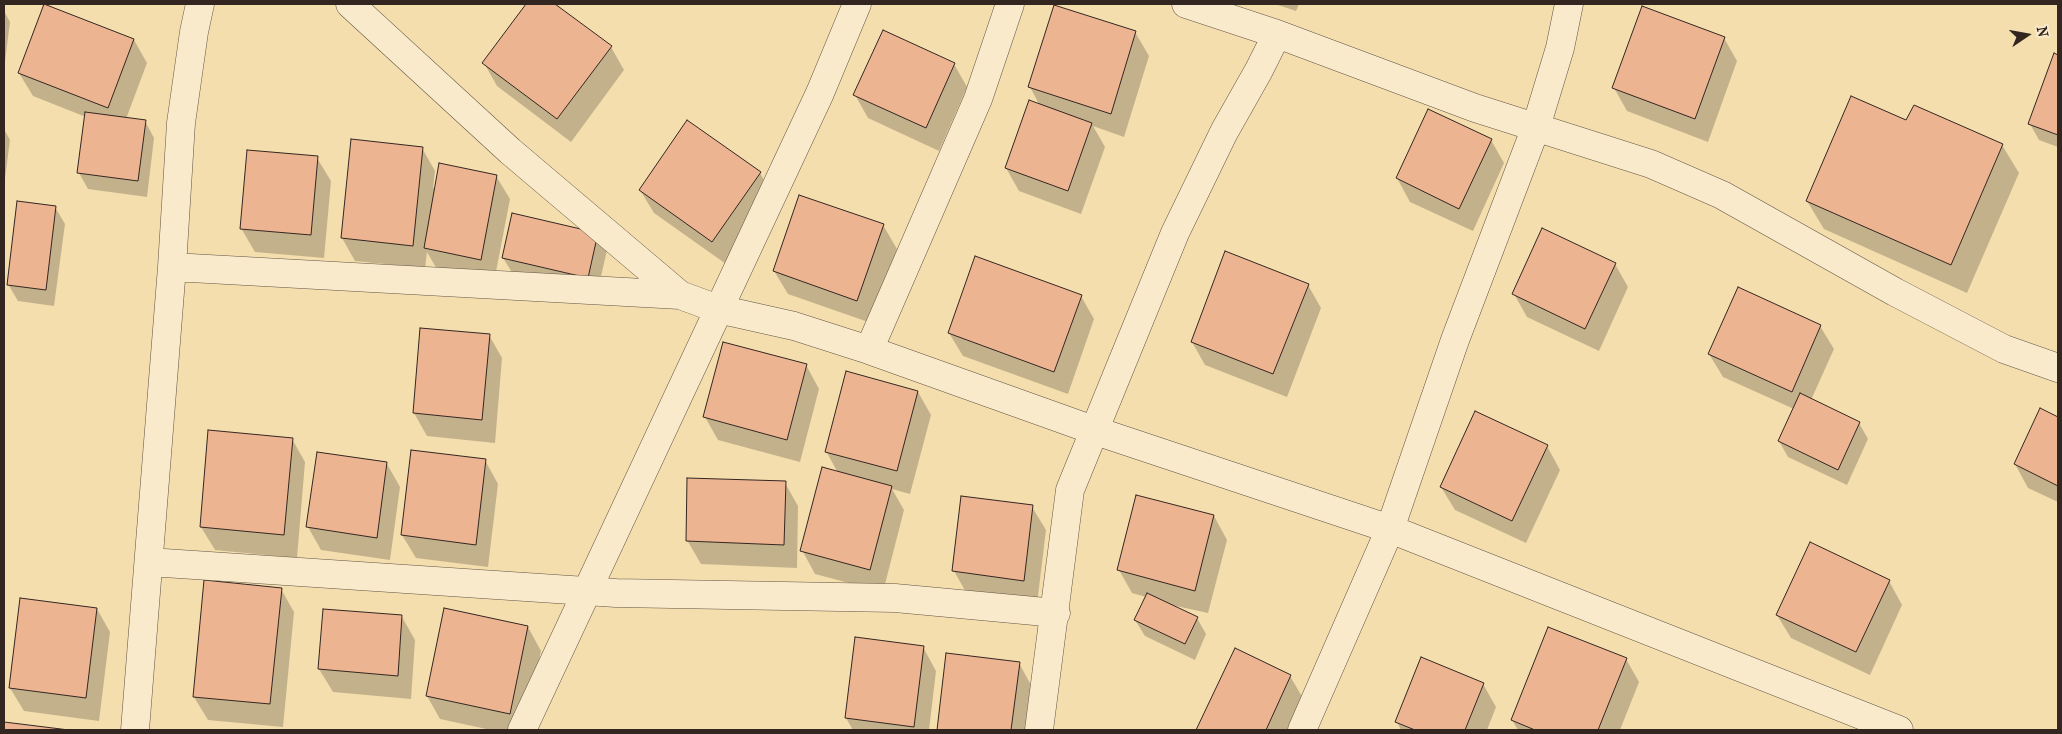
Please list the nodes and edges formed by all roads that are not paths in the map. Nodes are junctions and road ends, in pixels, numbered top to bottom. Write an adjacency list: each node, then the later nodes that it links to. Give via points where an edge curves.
1 (200, 4): 9 (street, via 181,123)
2 (350, 4): 10 (street, via 510,151)
3 (858, 4): 11 (street, via 820,93)
4 (1010, 4): 12 (street, via 978,99)
5 (1186, 4): 7 (street)
6 (1568, 4): 8 (street, via 1560,48)
7 (1277, 34): 8 (street, via 1475,108); 14 (street, via 1175,233)
8 (1536, 127): 13 (street, via 1651,164 1722,195 1996,345); 15 (street, via 1455,340)
9 (172, 267): 10 (street); 16 (street)
10 (680, 295): 11 (street)
11 (718, 309): 12 (street, via 794,326); 17 (street)
12 (869, 350): 14 (street)
13 (2058, 368)
14 (1094, 430): 15 (street); 18 (street, via 1070,490)
15 (1390, 530): 22 (street); 23 (street)
16 (149, 562): 17 (street); 19 (street)
17 (586, 591): 18 (street, via 895,598); 20 (street)
18 (1056, 613): 21 (street)
19 (135, 730)
20 (522, 730)
21 (1039, 730)
22 (1302, 730)
23 (1899, 730)

